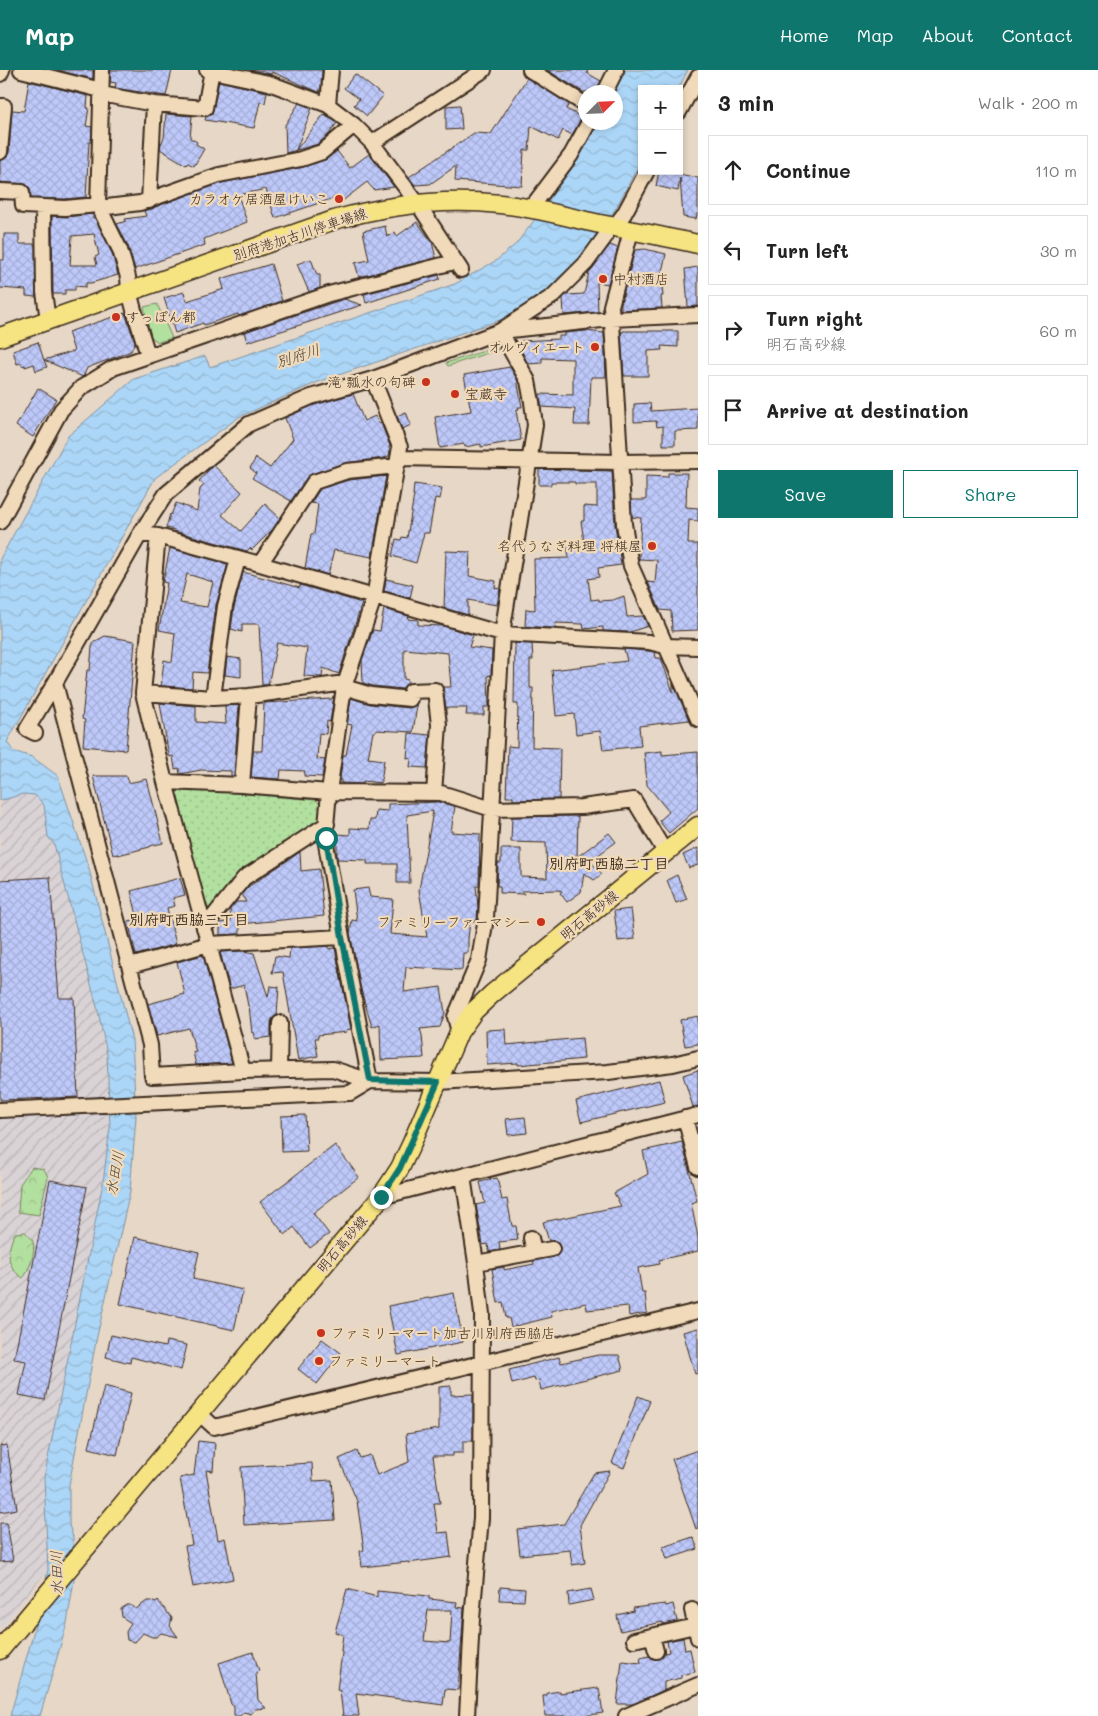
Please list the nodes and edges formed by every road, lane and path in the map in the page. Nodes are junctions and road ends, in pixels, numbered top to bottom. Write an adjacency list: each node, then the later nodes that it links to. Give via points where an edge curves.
1 (2, 70): 9 (street)
2 (21, 70): 12 (street)
3 (102, 70): 12 (street)
4 (332, 70): 15 (street)
5 (484, 70): 20 (street)
6 (530, 70): 13 (street)
7 (616, 70): 11 (street)
8 (210, 71): 14 (street, via 205,108); 15 (street, via 269,83)
9 (0, 74)
10 (698, 77): 16 (street)
11 (608, 85)
12 (101, 92): 14 (street); 26 (street)
13 (578, 100)
14 (154, 104): 24 (street)
15 (328, 105): 18 (street)
16 (683, 105)
17 (0, 106): 21 (street, via 4,106)
18 (354, 125): 20 (street); 24 (street, via 322,152 219,175)
19 (585, 130): 28 (street)
20 (372, 143): 25 (street)
21 (0, 152)
22 (645, 175): 30 (street, via 624,214)
23 (0, 191): 27 (street, via 22,192 23,206)
24 (149, 201): 26 (street)
25 (418, 204): 28 (main road, 別府港加古川停車場線, via 477,202); 32 (main road, 別府港加古川停車場線, via 378,209 334,220); 38 (street, via 458,266 329,294)
26 (99, 206): 27 (street); 32 (street, via 120,250)
27 (43, 207): 35 (street, via 44,292)
28 (531, 208): 30 (main road, 別府港加古川停車場線)
29 (631, 231): 30 (main road, 別府港加古川停車場線); 31 (main road, 別府港加古川停車場線); 34 (street, via 611,306)
30 (609, 232): 36 (street, via 586,263 553,296)
31 (698, 244)
32 (129, 291): 35 (main road, 別府港加古川停車場線); 38 (street)
33 (698, 315): 34 (street)
34 (611, 319): 36 (street); 43 (street)
35 (48, 320): 37 (main road, 別府港加古川停車場線)
36 (500, 331): 39 (street); 40 (street, via 528,381 535,425)
37 (0, 337)
38 (148, 355): 44 (street, via 113,368 81,388 61,410)
39 (373, 379): 42 (street, via 400,447); 45 (street, via 311,397 249,424 166,494)
40 (530, 460): 42 (street); 43 (street); 50 (street)
41 (698, 461): 43 (street)
42 (398, 462): 48 (street, via 347,471 314,482); 49 (street)
43 (620, 462): 51 (street, via 624,524 631,566)
44 (0, 521)
45 (140, 534): 46 (street); 53 (street)
46 (158, 536): 47 (street); 55 (street)
47 (238, 558): 48 (street); 57 (street, via 224,606)
48 (260, 564): 49 (street)
49 (374, 598): 50 (street); 54 (street)
50 (502, 634): 51 (street, via 650,642); 64 (street)
51 (665, 646): 52 (street); 58 (street)
52 (698, 647)
53 (55, 683): 59 (street, via 27,729); 71 (street)
54 (345, 685): 56 (street); 62 (street); 63 (street, via 371,695 410,700 411,692 435,690 439,724)
55 (143, 693): 57 (street); 60 (street)
56 (248, 696): 57 (street); 61 (street)
57 (213, 698)
58 (698, 719)
59 (35, 733)
60 (165, 782): 61 (street); 68 (street)
61 (242, 785): 62 (street)
62 (329, 792): 63 (street); 65 (street)
63 (434, 794): 64 (street, via 441,793)
64 (492, 809): 67 (street, via 582,807 634,800); 73 (street, via 486,918 479,960 454,1017)
65 (327, 824): 68 (street, via 244,878); 69 (street, via 326,838)
66 (698, 826): 67 (main road, 明石高砂線)
67 (665, 852): 73 (main road, 明石高砂線, via 492,994)
68 (204, 928): 70 (street)
69 (342, 937): 70 (street); 77 (street)
70 (209, 944): 71 (street); 76 (street)
71 (130, 966): 76 (street, via 150,1045 152,1076)
72 (280, 1023): 75 (street)
73 (459, 1032): 78 (main road, 明石高砂線)
74 (698, 1058): 78 (street, via 608,1072)
75 (279, 1070): 76 (street); 77 (street, via 333,1069)
76 (243, 1071)
77 (370, 1080): 78 (street); 79 (street, via 350,1093)
78 (438, 1082): 83 (main road, 明石高砂線, via 404,1160)
79 (0, 1110)
80 (691, 1117): 81 (street); 82 (street)
81 (698, 1167)
82 (462, 1176): 83 (street); 87 (street)
83 (381, 1197): 90 (main road, 明石高砂線)
84 (531, 1238): 86 (street)
85 (552, 1249): 86 (street)
86 (534, 1252): 87 (street)
87 (476, 1263): 89 (street, via 482,1314)
88 (698, 1311): 89 (street)
89 (482, 1364): 90 (street, via 214,1427); 98 (street, via 480,1518)
90 (199, 1413): 95 (main road, 明石高砂線)
91 (692, 1610): 92 (street)
92 (697, 1632): 93 (street)
93 (652, 1636): 94 (street); 96 (street)
94 (634, 1640)
95 (0, 1650)
96 (656, 1651)
97 (698, 1685): 99 (street)
98 (467, 1716)
99 (626, 1716)

